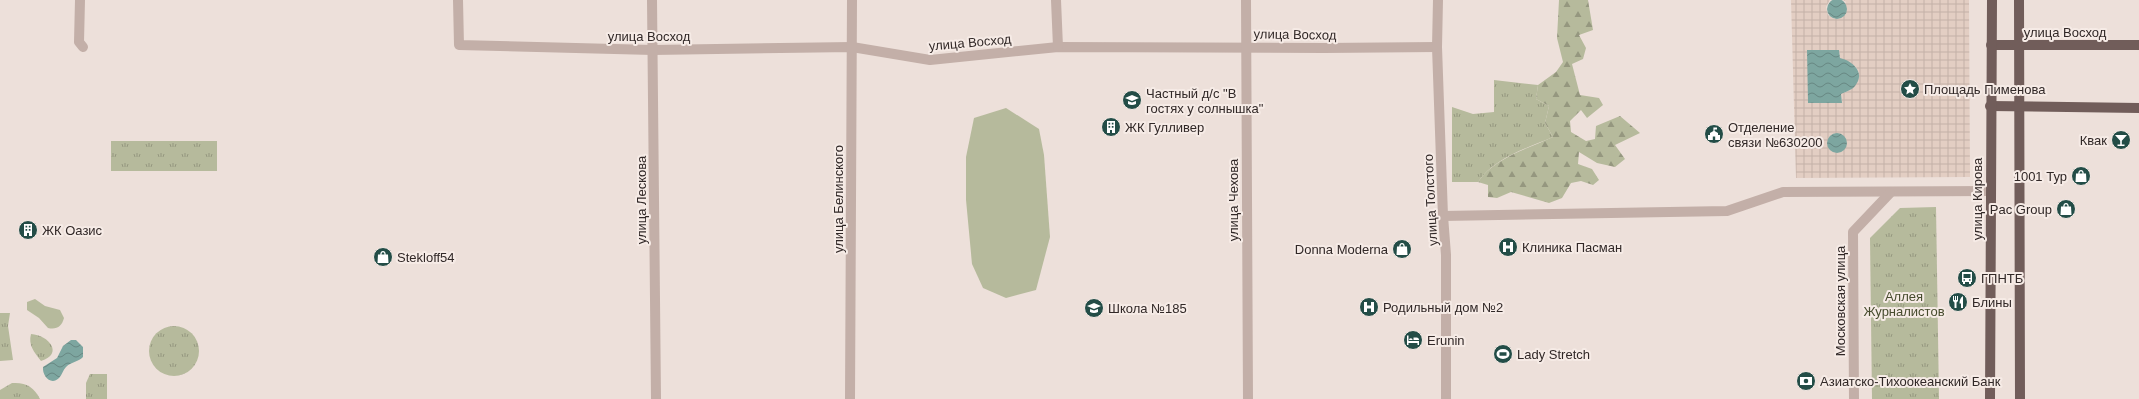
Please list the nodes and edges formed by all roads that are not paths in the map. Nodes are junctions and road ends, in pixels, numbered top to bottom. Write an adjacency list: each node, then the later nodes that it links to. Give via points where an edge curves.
1 (80, 0): 13 (street, via 79,42)
2 (458, 0): 18 (street, улица Восход, via 459,45)
3 (652, 0): 18 (street, улица Лескова)
4 (852, 0): 14 (street, улица Белинского)
5 (1056, 0): 15 (street)
6 (1246, 0): 16 (street, улица Чехова)
7 (1438, 0): 17 (street, улица Толстого)
8 (1992, 0): 10 (main road, улица Кирова)
9 (2019, 0): 11 (main road)
10 (1991, 44): 11 (main road, улица Восход); 19 (main road, улица Кирова)
11 (2018, 45): 12 (main road, улица Восход); 20 (main road)
12 (2139, 45)
13 (83, 47)
14 (852, 47): 15 (street, улица Восход, via 930,60); 18 (street, улица Восход); 26 (street, улица Белинского)
15 (1058, 47): 16 (street, улица Восход)
16 (1245, 47): 17 (street, улица Восход); 27 (street, улица Чехова)
17 (1437, 47): 24 (street, улица Толстого)
18 (653, 50): 25 (street, улица Лескова)
19 (1990, 106): 20 (main road); 22 (main road, улица Кирова)
20 (2019, 106): 21 (main road); 31 (main road)
21 (2139, 108)
22 (1990, 191): 23 (street); 30 (main road, улица Кирова)
23 (1890, 193): 24 (street, via 1782,192 1726,211); 29 (street, Московская улица, via 1853,232)
24 (1443, 216): 28 (street, улица Толстого, via 1446,255)
25 (656, 399)
26 (850, 399)
27 (1248, 399)
28 (1446, 399)
29 (1854, 399)
30 (1990, 399)
31 (2020, 399)

